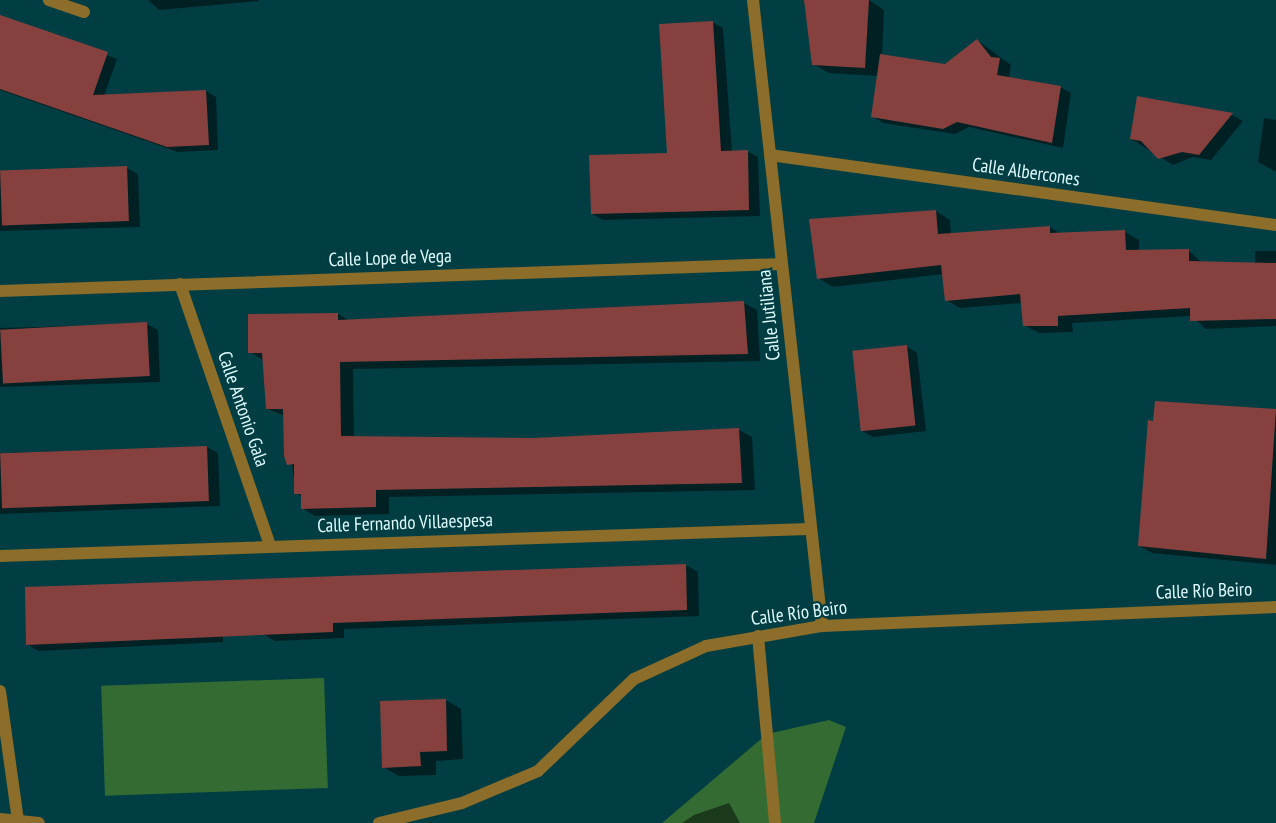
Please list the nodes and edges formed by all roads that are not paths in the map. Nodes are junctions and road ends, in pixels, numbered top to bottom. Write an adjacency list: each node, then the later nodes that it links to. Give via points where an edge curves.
1 (49, 0): 3 (street)
2 (753, 0): 4 (street, Calle Jutiliana)
3 (84, 12)
4 (770, 155): 5 (street, Calle Albercones); 6 (street, Calle Jutiliana)
5 (1276, 225)
6 (782, 264): 7 (street, Calle Lope de Vega); 9 (street, Calle Jutiliana)
7 (180, 284): 8 (street, Calle Lope de Vega); 10 (street, Calle Antonio Gala)
8 (0, 291)
9 (810, 529): 10 (street, Calle Fernando Villaespesa); 13 (street, Calle Jutiliana)
10 (270, 546): 11 (street, Calle Fernando Villaespesa)
11 (0, 556)
12 (1276, 607): 13 (street, Calle Río Beiro)
13 (822, 626): 14 (street, Calle Río Beiro)
14 (758, 636): 19 (street, Calle Río Beiro, via 706,646 634,680 538,771 462,803); 20 (street)
15 (0, 691): 17 (street)
16 (0, 819): 17 (street)
17 (18, 821): 18 (street)
18 (39, 823)
19 (379, 823)
20 (775, 823)

